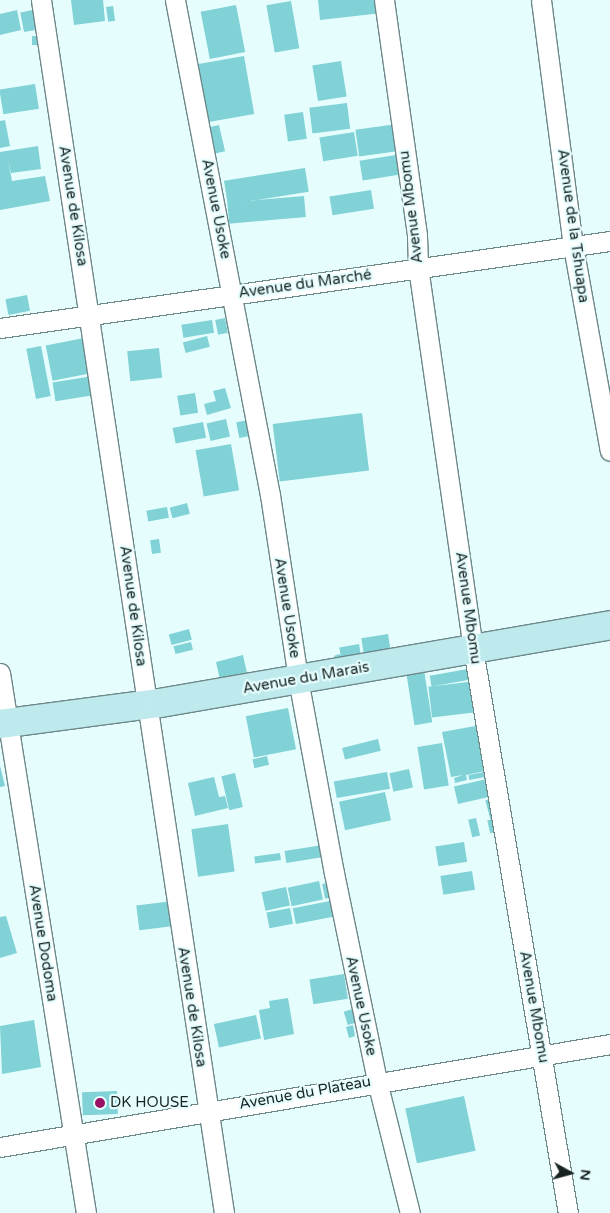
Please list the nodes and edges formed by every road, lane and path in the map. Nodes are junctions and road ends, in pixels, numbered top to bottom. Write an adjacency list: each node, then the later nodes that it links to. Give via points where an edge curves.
1 (41, 0): 9 (street, Avenue de Kilosa)
2 (175, 0): 8 (street, Avenue Usoke)
3 (384, 0): 7 (street, Avenue Mbomu, via 417,236)
4 (541, 0): 6 (street, Avenue de la Tshuapa)
5 (610, 241): 6 (street, Avenue du Marché)
6 (574, 246): 7 (street, Avenue du Marché); 11 (street, Avenue de la Tshuapa)
7 (418, 268): 8 (street, Avenue du Marché); 13 (street, Avenue Mbomu)
8 (233, 295): 9 (street, Avenue du Marché); 15 (street, Avenue Usoke, via 270,495)
9 (90, 314): 10 (street, Avenue du Marché); 16 (street, Avenue de Kilosa)
10 (0, 328)
11 (610, 452)
12 (610, 625): 13 (street, Avenue du Marais)
13 (474, 649): 15 (street, Avenue du Marais); 19 (street, Avenue Mbomu)
14 (0, 673): 17 (street, Avenue Dodoma)
15 (298, 679): 16 (street, Avenue du Marais); 20 (street, Avenue Usoke)
16 (148, 705): 17 (street, Avenue du Marais); 21 (street, Avenue de Kilosa)
17 (4, 723): 22 (street, Avenue Dodoma)
18 (610, 1044): 19 (street, Avenue du Plateau)
19 (542, 1053): 20 (street, Avenue du Plateau); 27 (street, Avenue Mbomu)
20 (377, 1081): 21 (street, Avenue du Plateau); 26 (street, Avenue Usoke)
21 (208, 1109): 22 (street, Avenue du Plateau); 25 (street, Avenue de Kilosa)
22 (73, 1135): 23 (street, Avenue du Plateau); 24 (street, Avenue Dodoma)
23 (0, 1147)
24 (86, 1213)
25 (224, 1213)
26 (410, 1213)
27 (568, 1213)

